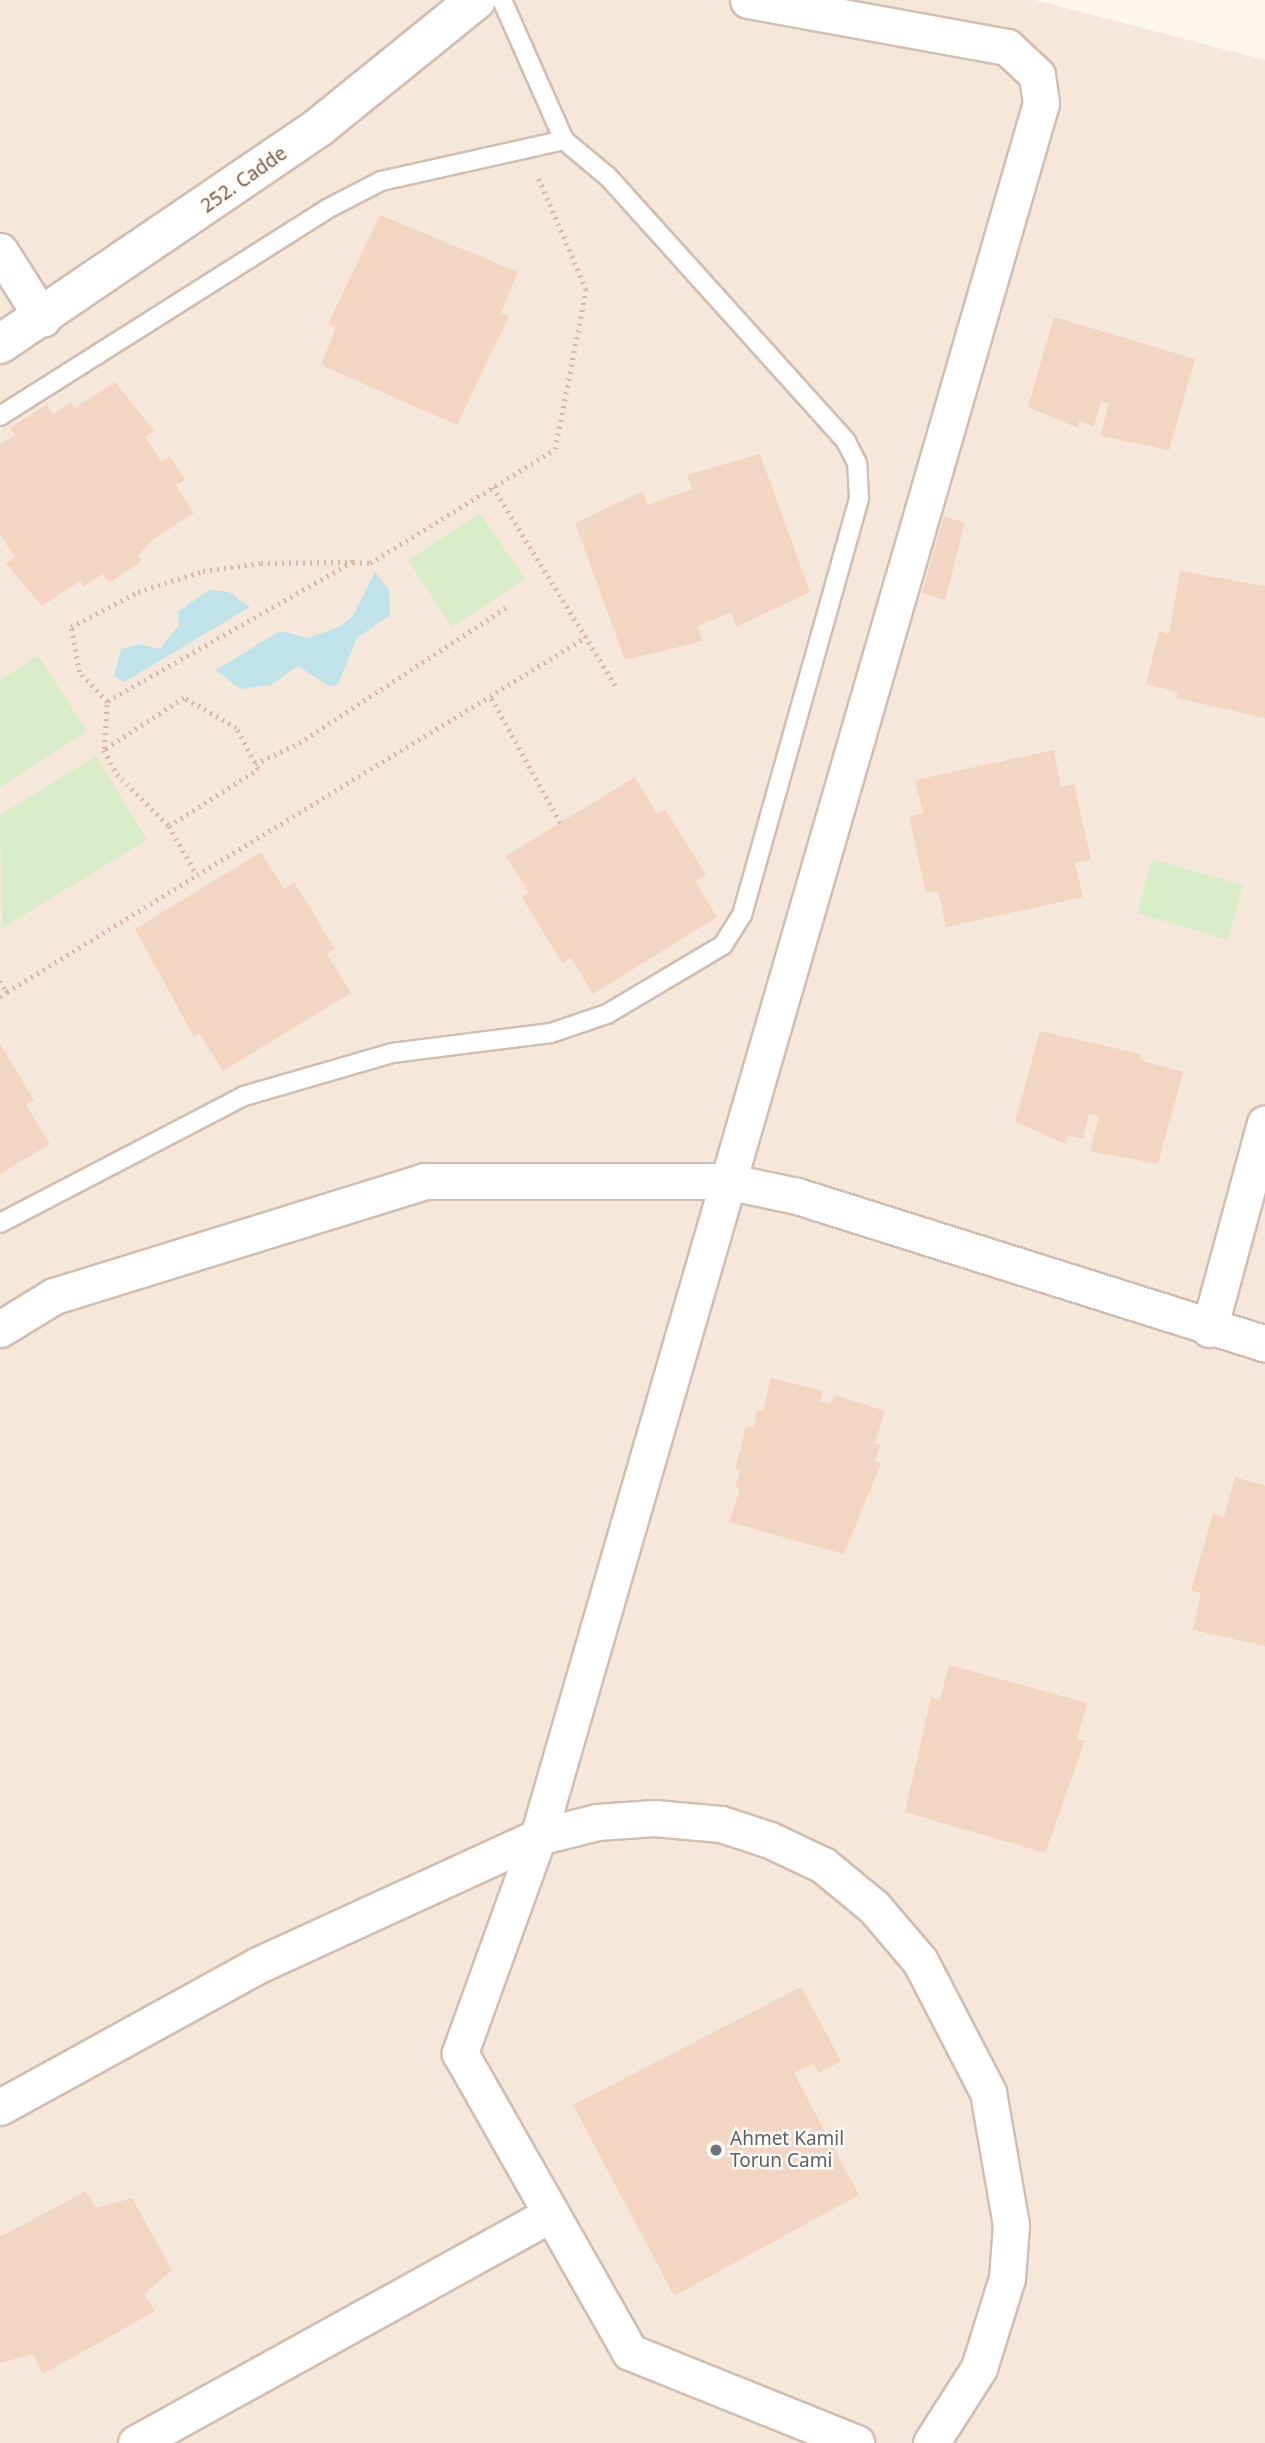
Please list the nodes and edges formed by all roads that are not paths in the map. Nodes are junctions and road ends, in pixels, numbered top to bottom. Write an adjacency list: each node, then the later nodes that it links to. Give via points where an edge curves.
1 (476, 0): 6 (main road, 252. Cadde, via 319,127)
2 (502, 0): 4 (lane)
3 (748, 0): 10 (street, via 1007,47 1029,62 1041,89)
4 (564, 140): 8 (lane, via 421,169 327,208); 11 (lane, via 607,176 846,441 857,463 859,498 742,915 723,944 607,1014 551,1033 392,1053 244,1096)
5 (0, 251): 6 (street)
6 (43, 319): 7 (main road, 252. Cadde)
7 (0, 344)
8 (0, 416)
9 (1265, 1123): 13 (street)
10 (726, 1181): 12 (street, via 425,1181 54,1296); 13 (street, via 797,1196); 15 (street)
11 (0, 1223)
12 (0, 1329)
13 (1209, 1329): 14 (street)
14 (1265, 1344)
15 (538, 1837): 16 (street, via 256,1966); 17 (street, via 460,2053); 20 (street, via 597,1822 721,1824 822,1866 874,1908 920,1961 988,2092 1011,2225 1007,2278 979,2368)
16 (0, 2107)
17 (551, 2214): 18 (street); 19 (street, via 630,2352)
18 (136, 2443)
19 (856, 2443)
20 (931, 2443)

